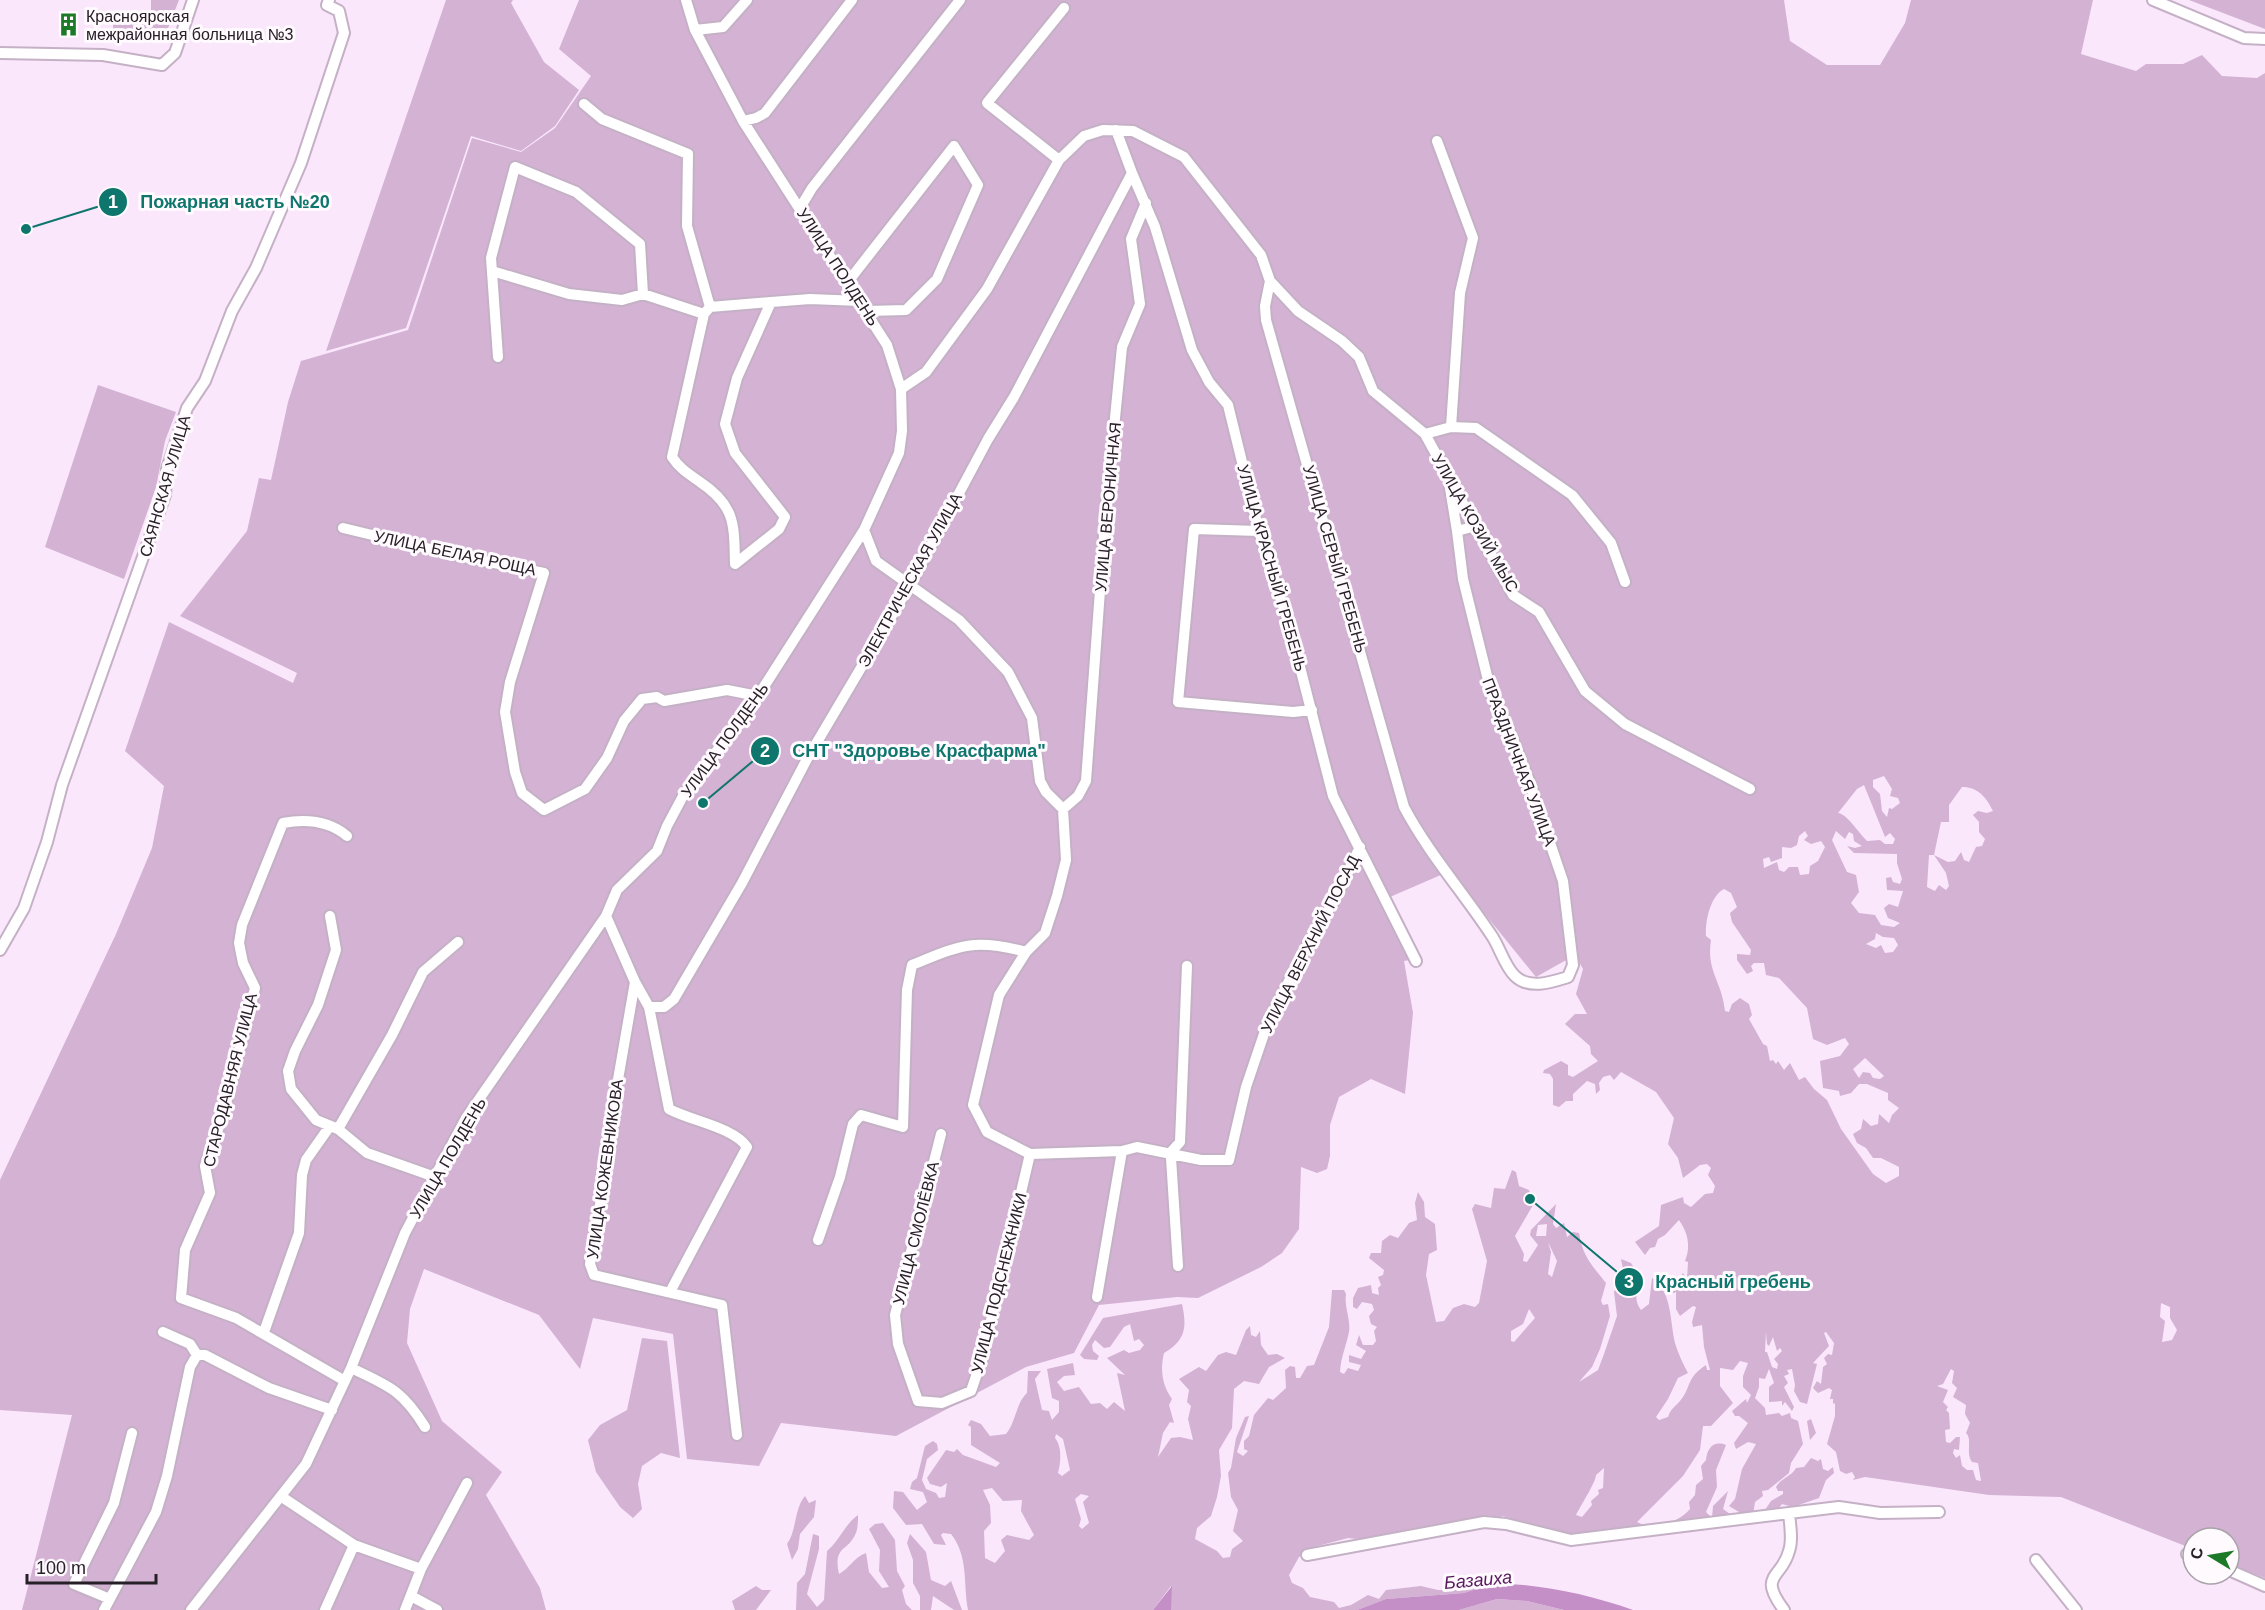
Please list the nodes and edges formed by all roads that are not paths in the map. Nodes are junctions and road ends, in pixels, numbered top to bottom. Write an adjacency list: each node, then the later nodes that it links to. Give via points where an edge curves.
1 (193, 0): 11 (street, via 175,53 162,65 103,55)
2 (329, 0): 49 (street, САЯНСКАЯ УЛИЦА, via 327,5 339,10 344,33 301,163 256,268 232,311 205,381 188,408 167,469 165,495 62,785 24,908)
3 (686, 0): 9 (street, УЛИЦА ПОЛДЕНЬ)
4 (747, 0): 9 (street, via 723,27)
5 (852, 0): 13 (street, via 765,113)
6 (960, 0): 19 (street)
7 (2153, 0): 10 (street, via 2244,38)
8 (1064, 8): 16 (street, via 987,103)
9 (694, 30): 13 (street, УЛИЦА ПОЛДЕНЬ)
10 (2265, 39)
11 (0, 53)
12 (584, 104): 26 (street, via 602,119 688,154 687,226)
13 (743, 120): 19 (street, УЛИЦА ПОЛДЕНЬ)
14 (1116, 130): 16 (street, via 1084,136); 17 (street); 21 (street, via 1133,131 1184,157 1261,255)
15 (1437, 141): 30 (street, via 1473,238 1460,292)
16 (1059, 160): 29 (street, via 987,289 926,372)
17 (1132, 173): 18 (street, УЛИЦА КРАСНЫЙ ГРЕБЕНЬ); 39 (street, ЭЛЕКТРИЧЕСКАЯ УЛИЦА)
18 (1146, 203): 36 (street, УЛИЦА КРАСНЫЙ ГРЕБЕНЬ, via 1192,350 1209,382 1228,405); 43 (street, УЛИЦА ВЕРОНИЧНАЯ, via 1131,239 1140,304 1122,347 1086,781 1078,796)
19 (800, 208): 22 (street, УЛИЦА ПОЛДЕНЬ)
20 (492, 271): 23 (street, via 569,294 622,300); 23 (street, via 491,258 515,167 576,192 640,244); 28 (street)
21 (1270, 281): 31 (street, УЛИЦА КОЗИЙ МЫС, via 1298,311 1359,357 1373,391); 53 (street, УЛИЦА СЕРЫЙ ГРЕБЕНЬ, via 1264,306 1266,320 1404,807 1423,842 1471,905 1514,976 1532,984)
22 (847, 283): 24 (street, УЛИЦА ПОЛДЕНЬ); 27 (street, via 954,146 978,185 937,279 906,310)
23 (643, 294): 26 (street)
24 (860, 301): 25 (street); 27 (street, УЛИЦА ПОЛДЕНЬ)
25 (771, 302): 26 (street); 26 (street, via 737,378 725,424 735,453 785,517 779,529 735,564 734,518 718,494 679,468 672,457)
26 (707, 310)
27 (867, 311): 29 (street, УЛИЦА ПОЛДЕНЬ, via 887,345)
28 (498, 357)
29 (901, 389): 35 (street, УЛИЦА ПОЛДЕНЬ, via 899,453)
30 (1451, 427): 31 (street); 38 (street, via 1476,428 1572,495 1611,543)
31 (1425, 434): 32 (street, УЛИЦА КОЗИЙ МЫС)
32 (1445, 474): 33 (street, УЛИЦА КОЗИЙ МЫС); 37 (street, ПРАЗДНИЧНАЯ УЛИЦА, via 1454,499)
33 (1476, 526): 37 (street); 42 (street, УЛИЦА КОЗИЙ МЫС, via 1513,595 1539,612 1585,691 1625,724)
34 (343, 528): 40 (street, УЛИЦА БЕЛАЯ РОЩА, via 544,573 510,682 505,712 522,793 544,810 585,789 607,758 624,721 642,699 657,696 664,701 727,690)
35 (864, 530): 39 (street, via 876,561); 40 (street, УЛИЦА ПОЛДЕНЬ)
36 (1259, 531): 41 (street, УЛИЦА КРАСНЫЙ ГРЕБЕНЬ); 41 (street, via 1194,530 1178,702 1293,712)
37 (1457, 531): 53 (street, ПРАЗДНИЧНАЯ УЛИЦА, via 1463,579 1492,696 1509,727 1563,881 1573,965)
38 (1624, 582)
39 (910, 585): 43 (street, via 959,620 1008,672 1032,718 1041,781); 55 (street, ЭЛЕКТРИЧЕСКАЯ УЛИЦА, via 674,999 664,1007)
40 (758, 696): 47 (street, УЛИЦА ПОЛДЕНЬ, via 683,796 657,851 617,890)
41 (1312, 710): 45 (street, УЛИЦА КРАСНЫЙ ГРЕБЕНЬ, via 1333,796)
42 (1750, 789)
43 (1063, 809): 50 (street, УЛИЦА ВЕРХНИЙ ПОСАД, via 1066,860 1045,933)
44 (347, 836): 67 (street, СТАРОДАВНЯЯ УЛИЦА, via 338,829 303,819 283,823 242,925 243,963 255,988 223,1115 205,1166 210,1193 185,1250 181,1298)
45 (1360, 847): 51 (street, УЛИЦА КРАСНЫЙ ГРЕБЕНЬ); 59 (street, УЛИЦА ВЕРХНИЙ ПОСАД, via 1268,1022 1246,1087 1229,1160 1202,1160)
46 (330, 916): 56 (street, via 336,950 318,1005 288,1071 291,1089 316,1120)
47 (606, 916): 54 (street); 61 (street, УЛИЦА ПОЛДЕНЬ, via 466,1118)
48 (458, 942): 56 (street, via 423,972 392,1035)
49 (0, 950)
50 (1026, 952): 60 (street, УЛИЦА ВЕРХНИЙ ПОСАД, via 999,995 973,1105 987,1132); 62 (street, via 984,943 962,945 912,965 907,990 903,1127 861,1115 854,1124)
51 (1416, 962)
52 (1187, 966): 59 (street, via 1180,1142)
53 (1568, 977)
54 (635, 982): 55 (street); 64 (street, УЛИЦА КОЖЕВНИКОВА, via 590,1264 594,1275)
55 (649, 1007): 64 (street, via 669,1109 740,1136 747,1147)
56 (334, 1128): 61 (street, via 367,1153); 67 (street, via 306,1160 299,1233)
57 (941, 1134): 71 (street, УЛИЦА СМОЛЁВКА, via 895,1315 898,1344)
58 (1122, 1151): 59 (street, УЛИЦА ВЕРХНИЙ ПОСАД, via 1137,1147); 60 (street, УЛИЦА ВЕРХНИЙ ПОСАД); 65 (street)
59 (1172, 1152): 63 (street)
60 (1030, 1154): 71 (street, УЛИЦА ПОДСНЕЖНИКИ, via 971,1391 942,1403)
61 (435, 1177): 69 (street, УЛИЦА ПОЛДЕНЬ, via 388,1273)
62 (818, 1240)
63 (1178, 1266)
64 (670, 1292): 75 (street, УЛИЦА КОЖЕВНИКОВА, via 722,1305)
65 (1097, 1297)
66 (163, 1332): 68 (street, via 190,1344)
67 (264, 1332): 70 (street, СТАРОДАВНЯЯ УЛИЦА)
68 (197, 1356): 72 (street, via 205,1355 269,1388); 87 (street, via 190,1367 156,1512)
69 (351, 1368): 70 (street, УЛИЦА ПОЛДЕНЬ); 73 (street, via 394,1388 411,1403)
70 (345, 1381): 72 (street, УЛИЦА ПОЛДЕНЬ)
71 (918, 1401)
72 (332, 1410): 77 (street, УЛИЦА ПОЛДЕНЬ, via 306,1464)
73 (425, 1427)
74 (132, 1433): 87 (street, via 114,1503 74,1584)
75 (737, 1435)
76 (468, 1483): 83 (street)
77 (282, 1497): 80 (street); 89 (street, УЛИЦА ПОЛДЕНЬ)
78 (1939, 1512): 79 (street, via 1880,1513 1839,1506)
79 (1789, 1513): 81 (street, via 1571,1540 1484,1522); 93 (street, via 1789,1552 1774,1574 1772,1587)
80 (354, 1545): 83 (street); 90 (street)
81 (1307, 1555)
82 (2036, 1560): 94 (street)
83 (421, 1569): 86 (street)
84 (2241, 1575): 85 (street)
85 (2265, 1586)
86 (411, 1596): 91 (street); 92 (street)
87 (110, 1599): 88 (street)
88 (105, 1610)
89 (191, 1610)
90 (325, 1610)
91 (405, 1610)
92 (437, 1610)
93 (1784, 1610)
94 (2076, 1610)

